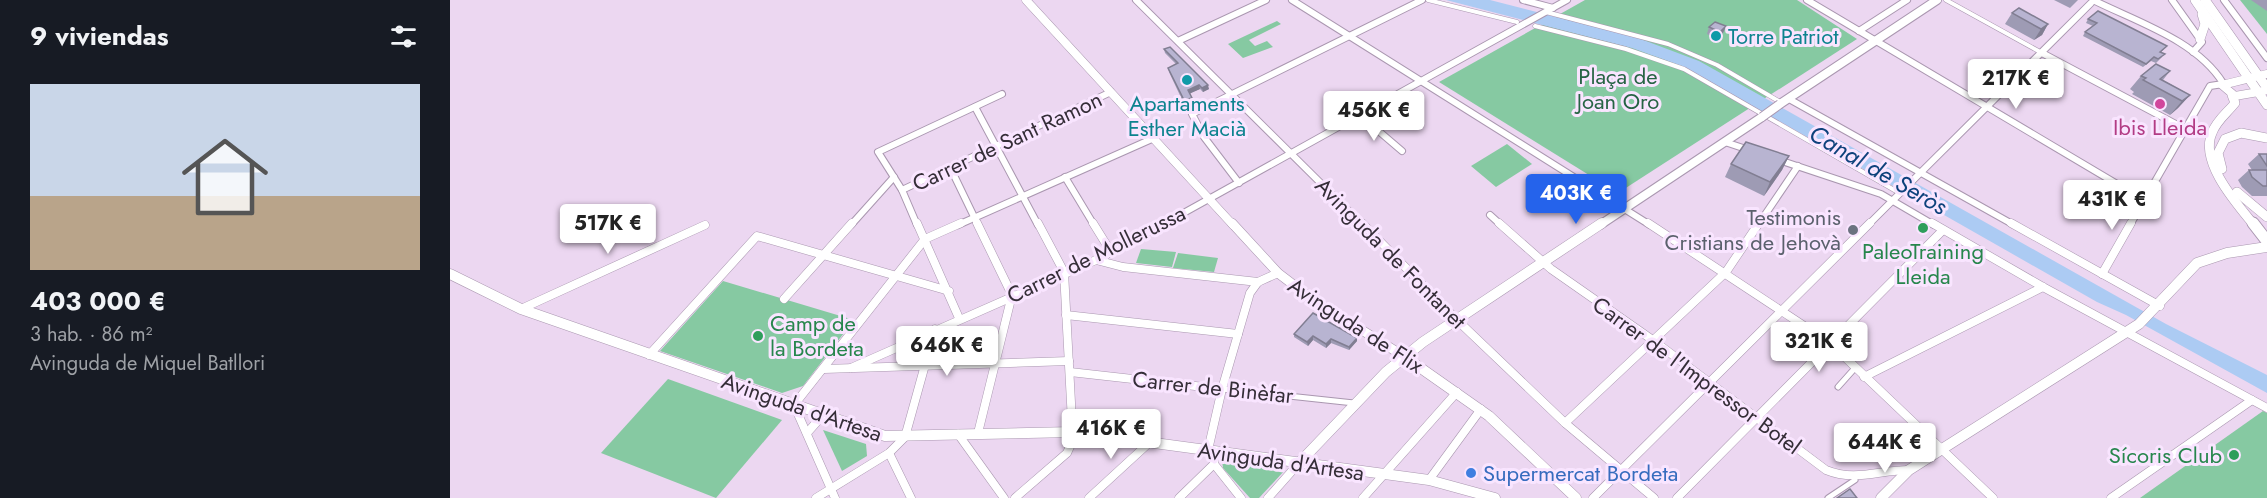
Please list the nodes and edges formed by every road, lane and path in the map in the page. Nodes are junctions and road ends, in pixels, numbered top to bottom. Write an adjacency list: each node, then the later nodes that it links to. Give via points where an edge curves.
1 (1026, 0): 32 (street, Avinguda de Flix)
2 (1136, 0): 23 (street, Avinguda de Fontanet)
3 (1266, 0): 23 (street)
4 (1292, 0): 22 (street)
5 (1422, 0): 22 (street)
6 (1428, 0): 19 (street)
7 (1523, 0): 17 (street)
8 (1567, 0): 17 (street, Carrer de Mollerussa)
9 (1807, 0): 21 (street)
10 (1907, 0): 21 (street)
11 (1936, 0): 24 (main road)
12 (1946, 0): 26 (street)
13 (2172, 0): 25 (street)
14 (2224, 0): 27 (street)
15 (2090, 1): 25 (street); 26 (street)
16 (2199, 2): 25 (main road, via 2205,20); 28 (main road)
17 (1553, 8): 18 (street, Carrer de Mollerussa)
18 (1546, 12): 29 (street, Carrer de Mollerussa); 35 (street, via 1668,44 1717,65)
19 (1517, 22)
20 (1534, 26): 56 (street, via 1626,49 1684,69)
21 (1859, 31): 24 (street)
22 (1348, 36): 29 (street); 34 (street)
23 (1178, 41): 34 (street, Avinguda de Fontanet)
24 (1875, 41): 35 (main road); 38 (street)
25 (2195, 47): 30 (street)
26 (2042, 53): 38 (street); 40 (street)
27 (2267, 58)
28 (2258, 76): 30 (street); 31 (main road)
29 (1422, 82): 39 (street, Carrer de Mollerussa); 61 (street)
30 (2226, 86): 31 (street, via 2244,97); 40 (street, via 2210,86); 67 (main road, via 2235,103 2213,129 2209,152 2222,181)
31 (2264, 90): 36 (main road)
32 (1111, 92): 41 (street, Avinguda de Flix); 44 (street, Carrer de Sant Ramon)
33 (1002, 94): 37 (street)
34 (1233, 94): 47 (street, Avinguda de Fontanet); 54 (street, via 1192,114 1204,137)
35 (1784, 102): 43 (main road, bridge); 51 (street)
36 (2267, 105)
37 (975, 107): 44 (street); 52 (street, via 878,152)
38 (1988, 107): 51 (street); 60 (street)
39 (1361, 116): 45 (street); 47 (street, Carrer de Mollerussa)
40 (2185, 129): 60 (street)
41 (1154, 138): 53 (street); 58 (street, Avinguda de Flix)
42 (2267, 138): 63 (main road, via 2244,133 2231,135 2221,143 2218,153 2220,166 2235,189)
43 (1725, 142): 46 (street); 61 (main road)
44 (995, 144): 50 (street, Carrer de Sant Ramon); 57 (street)
45 (1402, 151)
46 (1756, 152)
47 (1293, 153): 54 (street, Carrer de Mollerussa); 90 (street, Avinguda de Fontanet)
48 (1767, 156): 49 (street)
49 (1798, 166): 59 (street); 75 (street)
50 (950, 167): 55 (street, Carrer de Sant Ramon); 64 (street)
51 (1922, 174): 56 (street); 78 (street)
52 (894, 177): 55 (street); 71 (street)
53 (1065, 177): 57 (street); 70 (street)
54 (1239, 183): 58 (street, Carrer de Mollerussa)
55 (902, 190): 68 (street)
56 (1899, 191): 59 (street)
57 (1024, 196): 64 (street); 74 (street)
58 (1210, 199): 70 (street, Carrer de Mollerussa); 76 (street, Avinguda de Flix)
59 (1893, 200): 66 (street); 87 (street)
60 (2144, 200): 78 (street)
61 (1624, 209): 73 (main road); 75 (street)
62 (1490, 215): 73 (street, Carrer de l'Impressor Botel)
63 (2267, 217)
64 (972, 218): 68 (street); 83 (street)
65 (705, 225): 86 (street)
66 (1943, 230): 81 (street); 95 (street)
67 (2266, 235)
68 (925, 239): 79 (street); 82 (street)
69 (2267, 247): 85 (main road, via 2248,248 2194,265)
70 (1111, 252): 72 (street, Carrer de Mollerussa)
71 (824, 255): 79 (street); 84 (street); 96 (street, via 757,236)
72 (1095, 260): 74 (street, Carrer de Mollerussa); 80 (street, via 1123,267)
73 (1544, 263): 90 (main road); 94 (street, Carrer de l'Impressor Botel)
74 (1064, 272): 83 (street, Carrer de Mollerussa); 88 (street)
75 (1726, 272): 87 (street); 94 (street)
76 (1278, 273): 80 (street); 97 (street, Avinguda de Flix)
77 (450, 274): 86 (main road, Avinguda d'Artesa)
78 (2102, 274): 85 (street)
79 (895, 277): 82 (street); 103 (street)
80 (1258, 282): 93 (street, via 1250,293)
81 (2043, 287): 92 (street); 105 (street)
82 (949, 291): 89 (street)
83 (1012, 295): 89 (street, Carrer de Mollerussa); 99 (street)
84 (784, 299)
85 (2160, 306): 92 (main road)
86 (517, 307): 96 (main road, Avinguda d'Artesa)
87 (1782, 310): 95 (street); 106 (street)
88 (1066, 315): 93 (street); 98 (street)
89 (960, 318): 91 (street, Carrer de Mollerussa)
90 (1457, 320): 97 (main road); 117 (street, Avinguda de Fontanet)
91 (935, 329): 100 (street); 101 (street, Carrer de Mollerussa)
92 (2126, 332): 110 (street); 124 (main road)
93 (1238, 334): 108 (street)
94 (1654, 341): 106 (street, Carrer de l'Impressor Botel); 117 (street)
95 (1830, 343): 102 (street); 116 (street)
96 (649, 355): 112 (main road, Avinguda d'Artesa)
97 (1404, 357): 109 (main road, Avinguda de Flix); 111 (main road)
98 (1069, 361): 99 (street); 104 (street)
99 (994, 363): 100 (street); 121 (street)
100 (924, 365): 101 (street); 122 (street)
101 (851, 368): 103 (street)
102 (1855, 368): 105 (street); 107 (street)
103 (824, 369): 112 (street)
104 (1070, 372): 108 (street, Carrer de Binèfar); 118 (street)
105 (1864, 377): 124 (street)
106 (1708, 382): 116 (street, Carrer de l'Impressor Botel); 129 (street)
107 (1838, 387)
108 (1222, 389): 111 (street, Carrer de Binèfar); 125 (street)
109 (1457, 392): 114 (main road, Avinguda de Flix); 131 (street)
110 (2252, 400): 113 (street); 154 (street)
111 (1356, 403): 127 (main road)
112 (794, 405): 115 (main road, Avinguda d'Artesa); 119 (street)
113 (2267, 408)
114 (1481, 409): 132 (street); 147 (main road, Avinguda de Flix)
115 (822, 416): 119 (street); 122 (main road, Avinguda d'Artesa, via 878,435)
116 (1757, 418): 133 (street, Carrer de l'Impressor Botel, via 1826,470); 150 (street)
117 (1565, 423): 129 (street, Avinguda de Fontanet)
118 (1073, 432): 121 (main road, Avinguda d'Artesa); 123 (main road, Avinguda d'Artesa); 140 (street, via 1067,453)
119 (807, 433): 134 (street)
120 (958, 434): 121 (main road, Avinguda d'Artesa); 122 (main road, Avinguda d'Artesa); 139 (street)
121 (978, 434)
122 (905, 437): 126 (street)
123 (1150, 442): 125 (main road, Avinguda d'Artesa); 141 (street)
124 (1941, 449): 130 (main road); 153 (street)
125 (1212, 451): 127 (main road, Avinguda d'Artesa); 128 (street)
126 (889, 453): 134 (street); 138 (street)
127 (1299, 463): 131 (main road, Avinguda d'Artesa); 144 (street)
128 (1214, 464): 142 (street); 143 (street)
129 (1621, 470): 148 (street); 149 (street, Avinguda de Fontanet)
130 (1910, 470): 133 (street, via 1886,470); 152 (main road)
131 (1384, 475): 132 (main road, Avinguda d'Artesa); 145 (street)
132 (1429, 480): 135 (main road, Avinguda d'Artesa)
133 (1855, 480): 151 (street)
134 (831, 489): 136 (street); 137 (street)
135 (1472, 495): 146 (main road, Avinguda d'Artesa)
136 (816, 498)
137 (835, 498)
138 (911, 498)
139 (1004, 498)
140 (1015, 498)
141 (1089, 498)
142 (1179, 498)
143 (1241, 498)
144 (1268, 498)
145 (1363, 498)
146 (1495, 498)
147 (1576, 498)
148 (1593, 498)
149 (1654, 498)
150 (1677, 498)
151 (1828, 498)
152 (1881, 498)
153 (1993, 498)
154 (2111, 498)

